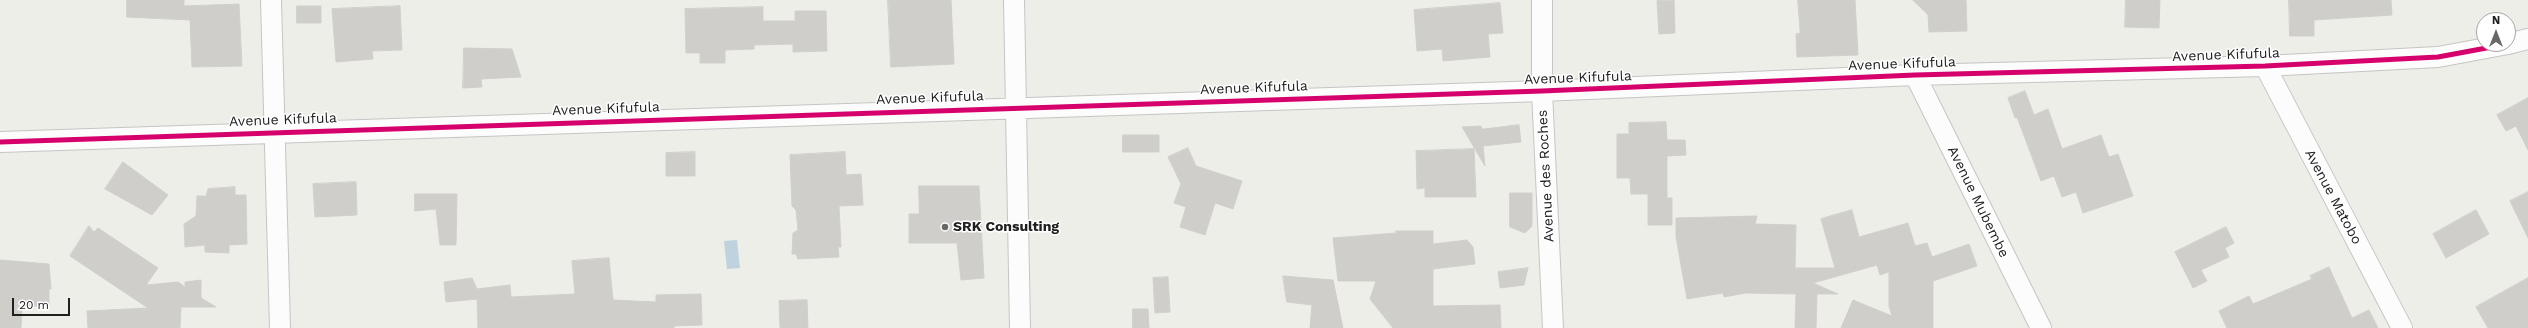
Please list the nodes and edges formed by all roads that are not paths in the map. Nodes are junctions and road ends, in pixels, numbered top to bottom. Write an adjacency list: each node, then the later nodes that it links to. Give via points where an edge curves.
1 (271, 0): 11 (street)
2 (1014, 0): 10 (street)
3 (1542, 0): 9 (street, Avenue des Roches)
4 (2528, 39): 5 (street, Avenue Kifufula)
5 (2516, 42)
6 (2476, 49): 7 (street, Avenue Kifufula, via 2438,56)
7 (2264, 66): 8 (street, Avenue Kifufula); 17 (street, Avenue Matobo)
8 (1915, 75): 9 (street, Avenue Kifufula); 16 (street, Avenue Mubembe)
9 (1542, 92): 10 (street, Avenue Kifufula); 15 (street, Avenue des Roches)
10 (1017, 107): 11 (street, Avenue Kifufula); 14 (street)
11 (275, 132): 12 (street, Avenue Kifufula); 13 (street)
12 (0, 142)
13 (280, 328)
14 (1020, 328)
15 (1553, 328)
16 (2041, 328)
17 (2402, 328)

